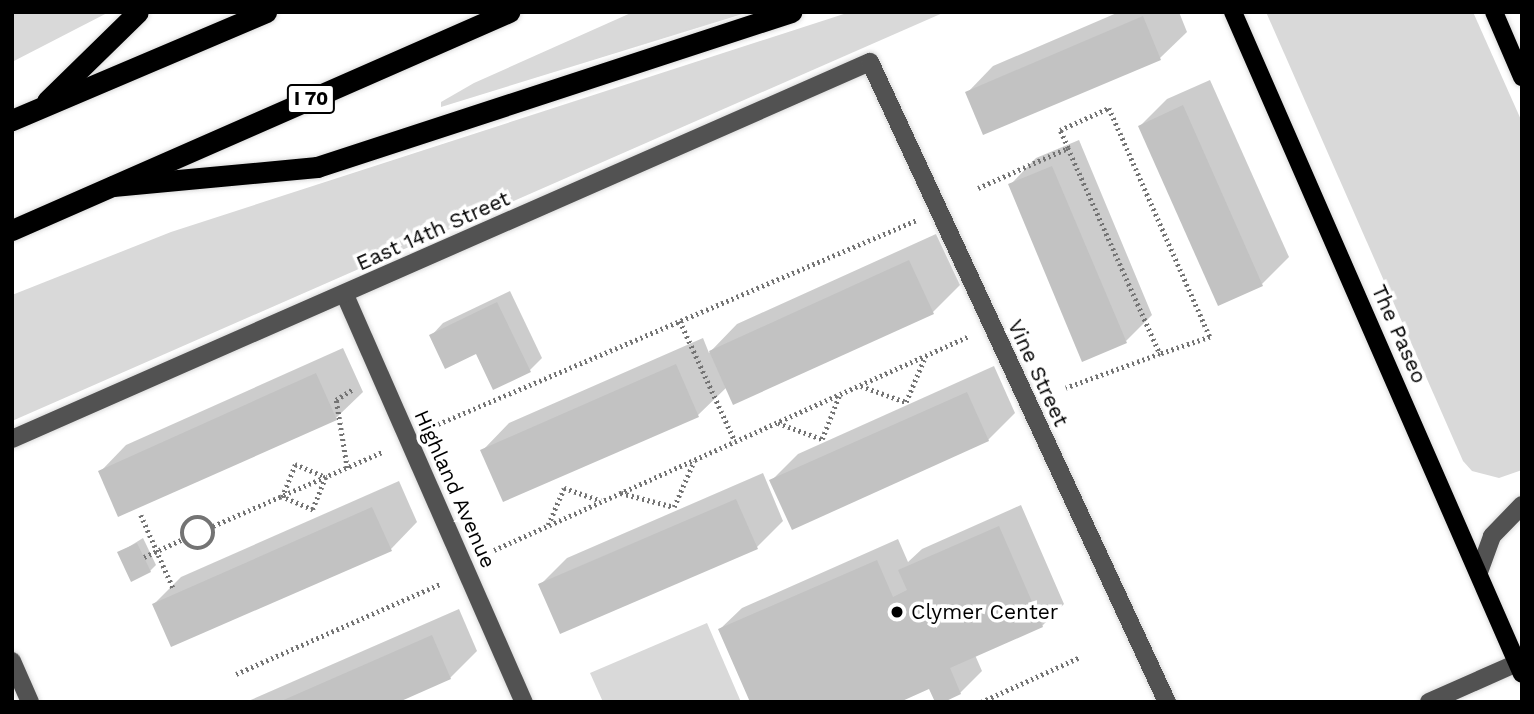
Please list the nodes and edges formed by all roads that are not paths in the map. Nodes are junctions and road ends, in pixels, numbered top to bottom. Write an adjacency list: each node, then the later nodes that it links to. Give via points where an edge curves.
1 (138, 12): 9 (highway)
2 (266, 12): 9 (highway)
3 (509, 12): 11 (highway, I 70)
4 (792, 12): 11 (highway, via 317,167)
5 (1233, 12): 16 (main road, The Paseo)
6 (1494, 12): 8 (main road)
7 (870, 62): 13 (street, East 14th Street); 21 (street, Vine Street)
8 (1522, 77)
9 (39, 110): 10 (highway)
10 (12, 120)
11 (113, 186): 12 (highway, I 70)
12 (12, 230)
13 (345, 295): 14 (street, East 14th Street); 20 (street, Highland Avenue)
14 (12, 439)
15 (1522, 505): 16 (street, via 1492,536)
16 (1479, 572): 18 (main road, The Paseo)
17 (12, 661): 19 (street)
18 (1519, 669): 22 (street)
19 (30, 702)
20 (524, 702)
21 (1167, 702)
22 (1429, 702)

